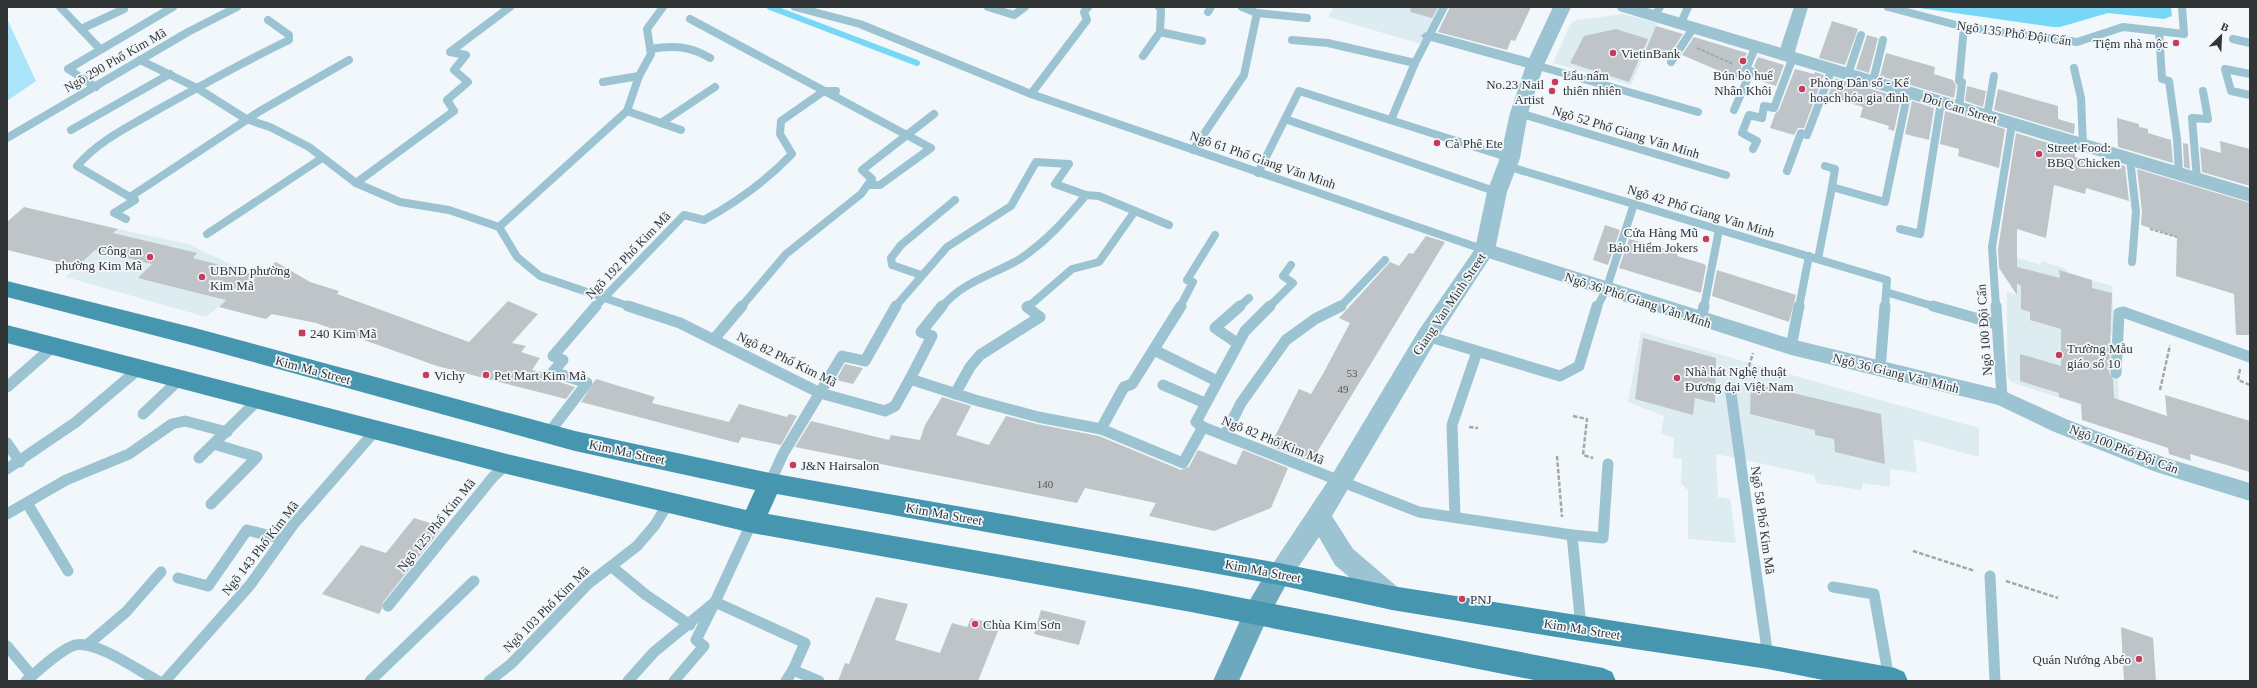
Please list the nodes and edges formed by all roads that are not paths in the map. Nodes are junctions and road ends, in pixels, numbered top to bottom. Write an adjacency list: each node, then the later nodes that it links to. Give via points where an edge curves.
1 (60, 7): 26 (lane)
2 (121, 7): 26 (lane, via 124,9)
3 (173, 7): 37 (lane)
4 (237, 7): 42 (lane, Ngõ 290 Phố Kim Mã)
5 (510, 7): 93 (lane, via 450,52 466,56 454,70 468,82 447,100 454,112)
6 (663, 7): 38 (lane, via 647,29)
7 (795, 7): 62 (lane, Ngõ 61 Phố Giang Văn Minh, via 860,24)
8 (988, 7): 9 (lane, via 1014,15)
9 (1025, 7)
10 (1088, 7): 62 (lane, via 1084,12 1087,20)
11 (1159, 7): 28 (lane)
12 (1242, 7): 20 (lane)
13 (1444, 7): 30 (lane)
14 (1562, 7): 46 (street, Giang Van Minh Street)
15 (1625, 7): 19 (street, Doi Can Street)
16 (1801, 7): 40 (street)
17 (1888, 7): 25 (lane, Ngõ 135 Phố Đội Cấn)
18 (2182, 7): 27 (lane, Ngõ 135 Phố Đội Cấn, via 2184,34)
19 (1658, 11): 23 (street, Doi Can Street)
20 (1257, 13): 21 (lane); 83 (lane, via 1244,74)
21 (1307, 18)
22 (690, 19): 58 (lane)
23 (1688, 19): 36 (street, Doi Can Street); 44 (lane, via 1684,42)
24 (268, 20): 57 (lane, via 288,35 289,40)
25 (1964, 27): 27 (lane, Ngõ 135 Phố Đội Cấn, via 2077,42 2123,27); 65 (lane)
26 (81, 29): 37 (lane)
27 (2159, 31): 90 (lane, via 2162,79 2169,81)
28 (1160, 32): 34 (lane); 39 (lane)
29 (1861, 35): 48 (lane)
30 (1429, 36): 45 (lane); 46 (street)
31 (2233, 39): 35 (lane)
32 (1292, 40): 45 (lane, via 1328,42)
33 (1883, 40): 53 (lane)
34 (1202, 41)
35 (2250, 43)
36 (1756, 46): 40 (street, Doi Can Street); 66 (lane, via 1746,69 1750,71)
37 (100, 49): 55 (lane, via 68,69)
38 (650, 49): 41 (lane, via 674,45 695,48); 51 (lane, via 651,54)
39 (1143, 56)
40 (1789, 56): 48 (street, Doi Can Street); 82 (lane, via 1774,108 1764,106 1762,118 1749,115 1742,132 1758,141)
41 (710, 58)
42 (140, 60): 49 (lane); 55 (lane, Ngõ 290 Phố Kim Mã)
43 (349, 60): 72 (lane)
44 (1672, 62)
45 (1415, 63): 74 (lane)
46 (1535, 65): 68 (lane); 69 (street, Giang Van Minh Street)
47 (2074, 68): 81 (lane, via 2081,98)
48 (1840, 71): 53 (street, Doi Can Street); 89 (lane, via 1807,135 1801,133)
49 (170, 74): 57 (lane); 77 (lane)
50 (2250, 74): 63 (lane, via 2225,69 2231,91)
51 (639, 76): 54 (lane); 67 (lane)
52 (1994, 76): 71 (lane)
53 (1873, 81): 61 (street, Doi Can Street)
54 (603, 82)
55 (96, 87): 80 (lane, Ngõ 290 Phố Kim Mã)
56 (715, 87): 75 (lane)
57 (198, 88): 72 (lane); 99 (lane, via 110,137 86,153 76,166)
58 (824, 91): 59 (lane); 79 (lane); 119 (lane, Ngõ 192 Phố Kim Mã, via 781,121 780,134 792,154 775,173 732,205 704,220 684,215)
59 (836, 91)
60 (2203, 91): 92 (lane, via 2208,119 2192,118)
61 (1908, 92): 64 (street, Doi Can Street); 95 (lane, via 1885,202)
62 (1031, 94): 83 (lane, Ngõ 61 Phố Giang Văn Minh)
63 (2250, 95)
64 (1941, 102): 65 (street, Doi Can Street); 106 (lane, via 1920,234)
65 (1959, 107): 71 (street, Doi Can Street)
66 (1734, 110)
67 (627, 111): 75 (lane); 105 (lane)
68 (1698, 112)
69 (1519, 113): 86 (street, Giang Van Minh Street); 91 (lane, Ngõ 52 Phố Giang Văn Minh)
70 (934, 114): 79 (lane)
71 (1986, 116): 76 (street, Doi Can Street)
72 (246, 119): 84 (lane, via 270,127 308,147); 99 (lane)
73 (1285, 119): 74 (lane, Ngõ 42 Phố Giang Văn Minh, via 1299,91); 88 (lane); 96 (lane)
74 (1391, 120): 86 (lane, Ngõ 42 Phố Giang Văn Minh)
75 (662, 123): 78 (lane)
76 (2012, 124): 81 (street, Doi Can Street); 122 (lane, Ngõ 100 Đội Cấn, via 1992,247)
77 (70, 130)
78 (681, 130)
79 (907, 135): 94 (lane, via 862,170 872,179); 94 (lane, via 931,148 880,185)
80 (7, 138)
81 (2083, 145): 85 (street, Doi Can Street)
82 (1753, 149)
83 (1193, 150): 88 (lane, Ngõ 61 Phố Giang Văn Minh)
84 (322, 158): 93 (lane); 108 (lane)
85 (2130, 159): 90 (street, Doi Can Street); 113 (lane, via 2136,212)
86 (1509, 162): 96 (street, Giang Van Minh Street); 101 (lane, Ngõ 42 Phố Giang Văn Minh)
87 (1825, 166): 95 (lane, via 1835,169)
88 (1258, 172): 110 (lane, Ngõ 61 Phố Giang Văn Minh)
89 (1787, 172)
90 (2179, 174): 92 (street, Doi Can Street)
91 (1726, 175)
92 (2197, 179): 98 (street, Doi Can Street)
93 (356, 183): 105 (lane, via 400,202 449,210)
94 (868, 184): 125 (lane, via 861,194 786,254)
95 (1832, 187): 111 (lane)
96 (1497, 192): 110 (street, Giang Van Minh Street)
97 (1086, 195): 102 (lane, via 1099,196); 115 (lane, via 1055,184 1069,164 1036,162 1011,206 947,247); 136 (lane, via 1050,237 1018,259 950,296 921,332 932,336)
98 (2250, 196)
99 (130, 197): 103 (lane, via 135,200 114,213)
100 (955, 200): 115 (lane, via 901,245 891,258 892,265)
101 (1634, 204): 107 (lane, Ngõ 42 Phố Giang Văn Minh); 117 (lane)
102 (1136, 211): 104 (lane); 142 (lane, via 1099,262 1072,269 1027,307 1040,317 980,355)
103 (126, 219)
104 (1169, 225)
105 (499, 227): 119 (lane, Ngõ 82 Phố Kim Mã, via 517,258 540,276)
106 (1900, 229)
107 (1719, 230): 111 (lane, Ngõ 42 Phố Giang Văn Minh); 121 (lane)
108 (207, 234)
109 (1215, 235): 129 (lane, via 1186,280 1193,282)
110 (1485, 250): 117 (street, Ngõ 36 Phố Giang Văn Minh); 124 (street, Giang Van Minh Street)
111 (1813, 258): 118 (lane, Ngõ 42 Phố Giang Văn Minh, via 1887,280); 128 (lane)
112 (1385, 260): 152 (lane, via 1340,307 1286,340 1241,403)
113 (2132, 262)
114 (1291, 265): 126 (lane, via 1283,276 1293,283 1259,315)
115 (921, 276): 141 (lane, via 896,305 865,361 842,356)
116 (7, 289): 151 (main road, Kim Ma Street)
117 (1606, 290): 121 (street, Ngõ 36 Phố Giang Văn Minh); 130 (lane, via 1596,308 1579,366 1560,376)
118 (1886, 292): 122 (lane); 133 (lane)
119 (603, 297): 125 (lane, Ngõ 82 Phố Kim Mã, via 680,323); 151 (lane, Ngõ 192 Phố Kim Mã, via 553,356 563,360 553,372 587,383)
120 (1249, 298): 126 (lane, via 1214,328)
121 (1701, 320): 128 (street, Ngõ 36 Phố Giang Văn Minh)
122 (1996, 324): 143 (lane, Ngõ 100 Đội Cấn)
123 (7, 334): 127 (main road)
124 (1427, 336): 130 (lane); 160 (street, Giang Van Minh Street)
125 (714, 338): 141 (lane, Ngõ 82 Phố Kim Mã)
126 (1238, 343): 137 (lane)
127 (54, 346): 132 (main road); 140 (lane)
128 (1791, 347): 133 (street, Ngõ 36 Giang Văn Minh)
129 (1154, 350): 137 (lane); 148 (lane, via 1132,384 1124,387)
130 (1478, 352): 168 (lane, via 1452,425)
131 (2250, 357): 134 (lane, via 2119,312)
132 (140, 368): 135 (main road); 156 (lane, via 99,405 47,445)
133 (1880, 370): 143 (street, Ngõ 36 Giang Văn Minh)
134 (2116, 373)
135 (180, 379): 144 (main road); 146 (lane)
136 (910, 379): 141 (lane, Ngõ 82 Phố Kim Mã, via 895,406 885,411); 142 (lane, Ngõ 82 Phố Kim Mã)
137 (1217, 381): 145 (lane)
138 (1163, 385): 145 (lane)
139 (1730, 386): 188 (lane, Ngõ 58 Phố Kim Mã)
140 (7, 387)
141 (820, 393): 161 (lane, via 783,454)
142 (955, 394): 148 (lane, Ngõ 82 Phố Kim Mã, via 1038,417)
143 (2002, 398): 162 (street, Ngõ 100 Phố Đội Cấn, via 2060,425 2163,466)
144 (259, 399): 149 (main road); 150 (lane)
145 (1205, 403): 147 (lane, via 1196,422)
146 (143, 414)
147 (1204, 427): 148 (lane, Ngõ 82 Phố Kim Mã, via 1183,463); 152 (lane, Ngõ 82 Phố Kim Mã)
148 (1101, 429)
149 (375, 431): 157 (main road); 171 (lane, Ngõ 143 Phố Kim Mã)
150 (227, 432): 154 (lane); 164 (lane, via 186,421 172,424 129,454 66,480)
151 (548, 434): 161 (main road, Kim Ma Street)
152 (1225, 435): 160 (lane, Ngõ 82 Phố Kim Mã)
153 (7, 443): 156 (lane)
154 (214, 444): 155 (lane); 165 (lane, via 257,457)
155 (199, 458)
156 (20, 462): 159 (lane)
157 (507, 464): 163 (main road); 182 (lane, Ngõ 125 Phố Kim Mã, via 493,477)
158 (1608, 464): 170 (lane, Ngõ 82 Phố Kim Mã, via 1603,538)
159 (7, 469)
160 (1340, 482): 167 (street, Giang Van Minh Street); 168 (lane, Ngõ 82 Phố Kim Mã, via 1419,512)
161 (770, 483): 169 (main road); 175 (main road, Kim Ma Street)
162 (2250, 492)
163 (669, 502): 169 (main road); 172 (lane, Ngõ 103 Phố Kim Mã, via 655,525 637,546)
164 (27, 503): 166 (lane); 173 (lane)
165 (211, 504)
166 (7, 514)
167 (1319, 516): 175 (street, Giang Van Minh Street); 180 (street, via 1344,557)
168 (1454, 517): 170 (lane, Ngõ 82 Phố Kim Mã)
169 (752, 522): 181 (lane); 183 (main road)
170 (1568, 534): 185 (lane)
171 (282, 539): 177 (lane, via 247,530 208,586); 193 (lane, Ngõ 143 Phố Kim Mã, via 250,585)
172 (612, 567): 184 (lane, via 646,595); 195 (lane, Ngõ 103 Phố Kim Mã, via 588,584 511,664)
173 (68, 571)
174 (161, 572): 186 (lane, via 108,630)
175 (1279, 574): 180 (main road, Kim Ma Street); 183 (main road)
176 (1990, 576): 202 (lane)
177 (178, 578)
178 (474, 581): 194 (lane)
179 (1833, 587): 191 (lane, via 1874,594)
180 (1392, 598): 185 (main road, Kim Ma Street)
181 (715, 602): 184 (lane); 189 (lane, via 806,642); 197 (lane, via 696,640 704,646)
182 (388, 606)
183 (1256, 613): 200 (main road); 201 (main road)
184 (690, 625): 196 (lane, via 654,652)
185 (1581, 630): 188 (main road, Kim Ma Street)
186 (86, 645): 190 (lane, via 75,645 52,659); 192 (lane, via 92,645)
187 (7, 646): 190 (lane)
188 (1768, 657): 191 (main road, Kim Ma Street)
189 (793, 670): 198 (lane); 199 (lane)
190 (29, 679)
191 (1892, 680)
192 (158, 681)
193 (165, 681)
194 (370, 681)
195 (489, 681)
196 (628, 681)
197 (674, 681)
198 (786, 681)
199 (819, 681)
200 (1226, 681)
201 (1603, 681)
202 (1995, 681)

